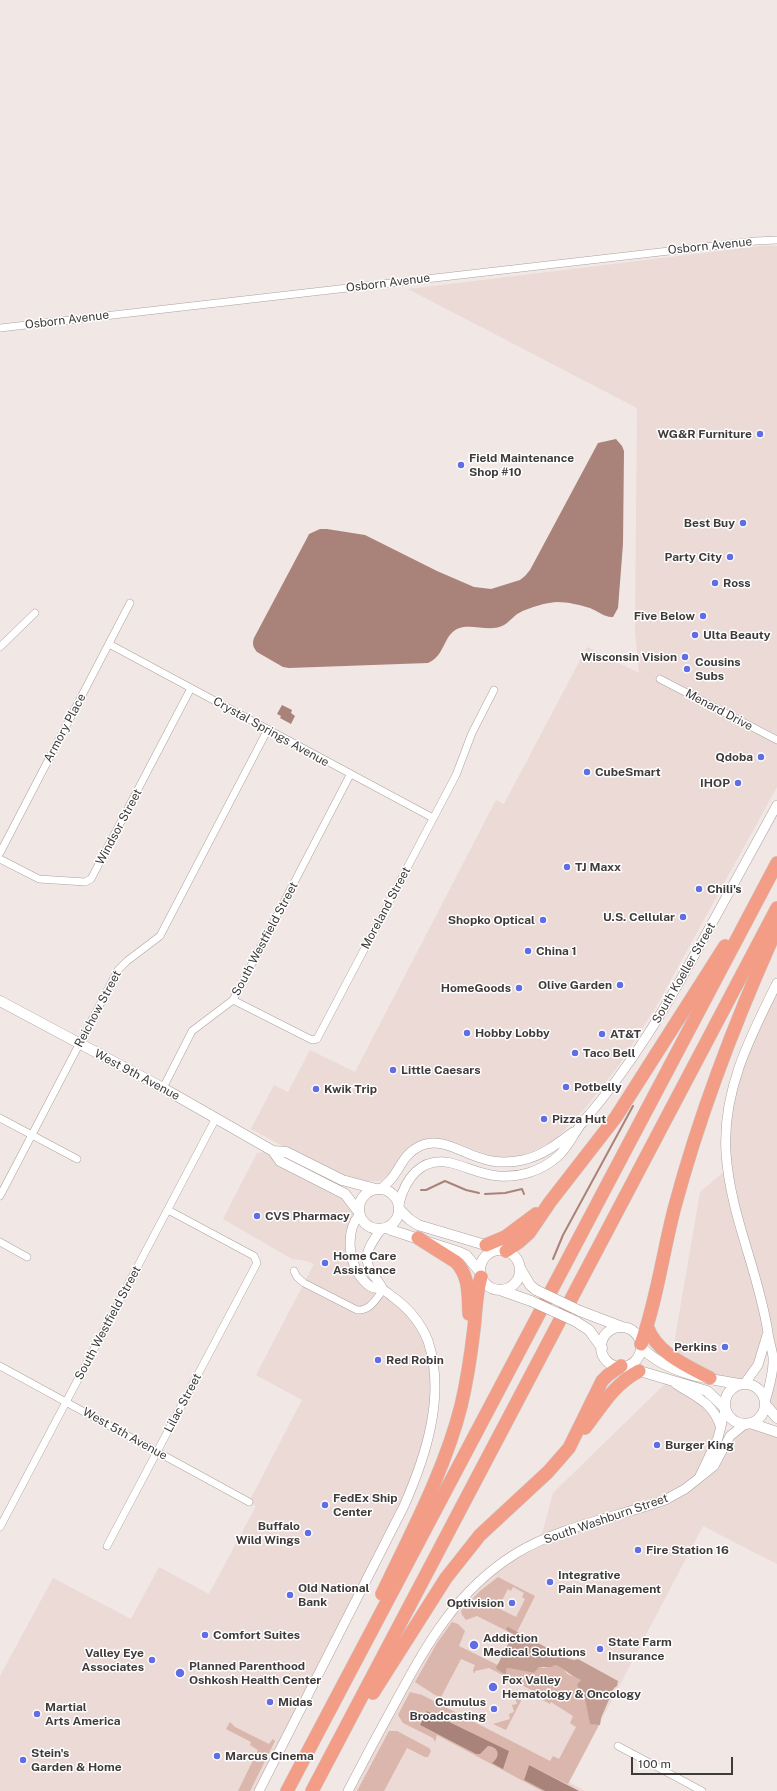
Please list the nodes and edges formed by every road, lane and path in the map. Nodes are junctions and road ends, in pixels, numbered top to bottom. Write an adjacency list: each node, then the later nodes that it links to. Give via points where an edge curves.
1 (777, 240): 2 (street, Osborn Avenue)
2 (0, 328)
3 (130, 602): 5 (street, Armory Place)
4 (35, 613): 6 (street)
5 (109, 644): 8 (street, Crystal Springs Avenue); 15 (street, Armory Place)
6 (0, 647)
7 (660, 679): 11 (street, Menard Drive)
8 (191, 688): 10 (street, Crystal Springs Avenue); 16 (street, Windsor Street, via 91,879 85,882 39,879)
9 (494, 690): 14 (street, Moreland Street, via 472,733 460,767)
10 (268, 729): 12 (street, Crystal Springs Avenue); 24 (street, Reichow Street, via 160,936 118,970)
11 (777, 740)
12 (350, 775): 14 (street, Crystal Springs Avenue); 23 (street, South Westfield Street)
13 (777, 805): 28 (street, South Koeller Street, via 659,1018 622,1074)
14 (433, 818): 23 (street, Moreland Street, via 317,1039 312,1040)
15 (0, 853)
16 (0, 859)
17 (777, 863): 20 (highway)
18 (777, 908): 75 (highway)
19 (777, 928): 49 (highway, via 722,1056 701,1118 673,1212)
20 (739, 935): 34 (highway, via 725,946 616,1117); 74 (highway)
21 (777, 983): 51 (street, via 739,1065 732,1086 726,1131 731,1192 761,1298)
22 (0, 1000): 24 (main road, West 9th Avenue)
23 (233, 1000): 25 (street, South Westfield Street, via 192,1031)
24 (80, 1044): 25 (main road, West 9th Avenue); 29 (street, Reichow Street)
25 (163, 1088): 27 (main road, West 9th Avenue)
26 (0, 1118): 29 (street)
27 (216, 1118): 30 (main road, West 9th Avenue); 36 (street, South Westfield Street)
28 (576, 1130): 32 (street, South Koeller Street, via 543,1153 512,1162 492,1161 443,1144 421,1146 406,1156 392,1178); 35 (street, South Koeller Street, via 565,1150 532,1172 497,1176 450,1163 426,1165 404,1185)
29 (32, 1135): 31 (street); 33 (street, Reichow Street)
30 (273, 1151): 32 (main road, West 9th Avenue, via 286,1152 342,1180); 37 (main road, West 9th Avenue, via 280,1162 345,1194)
31 (78, 1159)
32 (378, 1189): 35 (main road, via 392,1194); 37 (main road, via 368,1191 363,1196 359,1203)
33 (0, 1196)
34 (550, 1202): 41 (highway, via 502,1239); 42 (highway, via 528,1233 519,1242)
35 (399, 1207): 38 (main road, via 396,1220); 41 (main road, via 409,1219 418,1224)
36 (168, 1210): 61 (street, South Westfield Street); 69 (street, Lilac Street, via 254,1256 256,1260)
37 (359, 1213): 38 (main road, via 367,1226); 47 (street, via 355,1219 351,1240 354,1266 360,1278 369,1286)
38 (384, 1229): 39 (main road); 47 (street, via 371,1242 367,1256 370,1270)
39 (418, 1238): 46 (main road, via 466,1255); 54 (highway, via 456,1262 465,1275 468,1284)
40 (0, 1242): 43 (street)
41 (486, 1245): 42 (main road)
42 (502, 1250): 44 (main road, via 515,1258); 46 (main road, via 493,1251 483,1259)
43 (27, 1257)
44 (520, 1268): 48 (main road, via 514,1284); 50 (main road, bridge, via 536,1290)
45 (294, 1271): 47 (street, via 304,1283 357,1310 370,1307)
46 (481, 1275): 48 (main road, via 488,1286); 54 (highway)
47 (383, 1290): 77 (street, via 410,1312 423,1331 430,1349 435,1377 426,1446 404,1506)
48 (500, 1290): 53 (main road, bridge, via 575,1321 588,1330)
49 (647, 1326): 52 (highway); 58 (highway, via 652,1339 672,1356)
50 (622, 1327): 52 (main road, via 635,1332); 53 (main road, via 611,1329 607,1333)
51 (768, 1333): 60 (street, via 758,1365); 62 (street, via 773,1357)
52 (641, 1346): 56 (main road, via 636,1360); 58 (main road, via 662,1364)
53 (602, 1348): 56 (main road, via 606,1360 613,1365)
54 (469, 1357): 74 (highway, via 461,1407 445,1454 418,1519 369,1620)
55 (0, 1366): 61 (street, West 5th Avenue)
56 (623, 1366): 57 (main road); 68 (highway, via 602,1381)
57 (639, 1371): 59 (main road); 68 (highway, via 617,1386)
58 (710, 1378): 60 (main road)
59 (670, 1379): 63 (main road, via 707,1391); 66 (street, via 706,1403 717,1416)
60 (743, 1384): 62 (main road, via 758,1389); 63 (main road, via 728,1392)
61 (67, 1402): 69 (street, West 5th Avenue); 72 (street, South Westfield Street)
62 (765, 1403): 64 (main road); 65 (main road, via 761,1416)
63 (725, 1408): 65 (main road, via 733,1420); 66 (street, South Washburn Street)
64 (777, 1418)
65 (747, 1424): 67 (main road); 70 (street, South Washburn Street, via 730,1436 714,1466)
66 (720, 1428): 70 (street, South Washburn Street)
67 (777, 1432)
68 (569, 1448): 75 (highway, via 548,1472 480,1535 446,1578 369,1699)
69 (157, 1452): 71 (street, West 5th Avenue); 73 (street, Lilac Street)
70 (700, 1477): 80 (street, South Washburn Street, via 666,1500 554,1536 515,1554 470,1589 428,1644)
71 (249, 1502)
72 (0, 1527)
73 (107, 1546)
74 (357, 1660): 78 (highway)
75 (358, 1705): 79 (highway)
76 (618, 1746): 81 (street)
77 (259, 1791)
78 (288, 1791)
79 (312, 1791)
80 (348, 1791)
81 (702, 1791)

